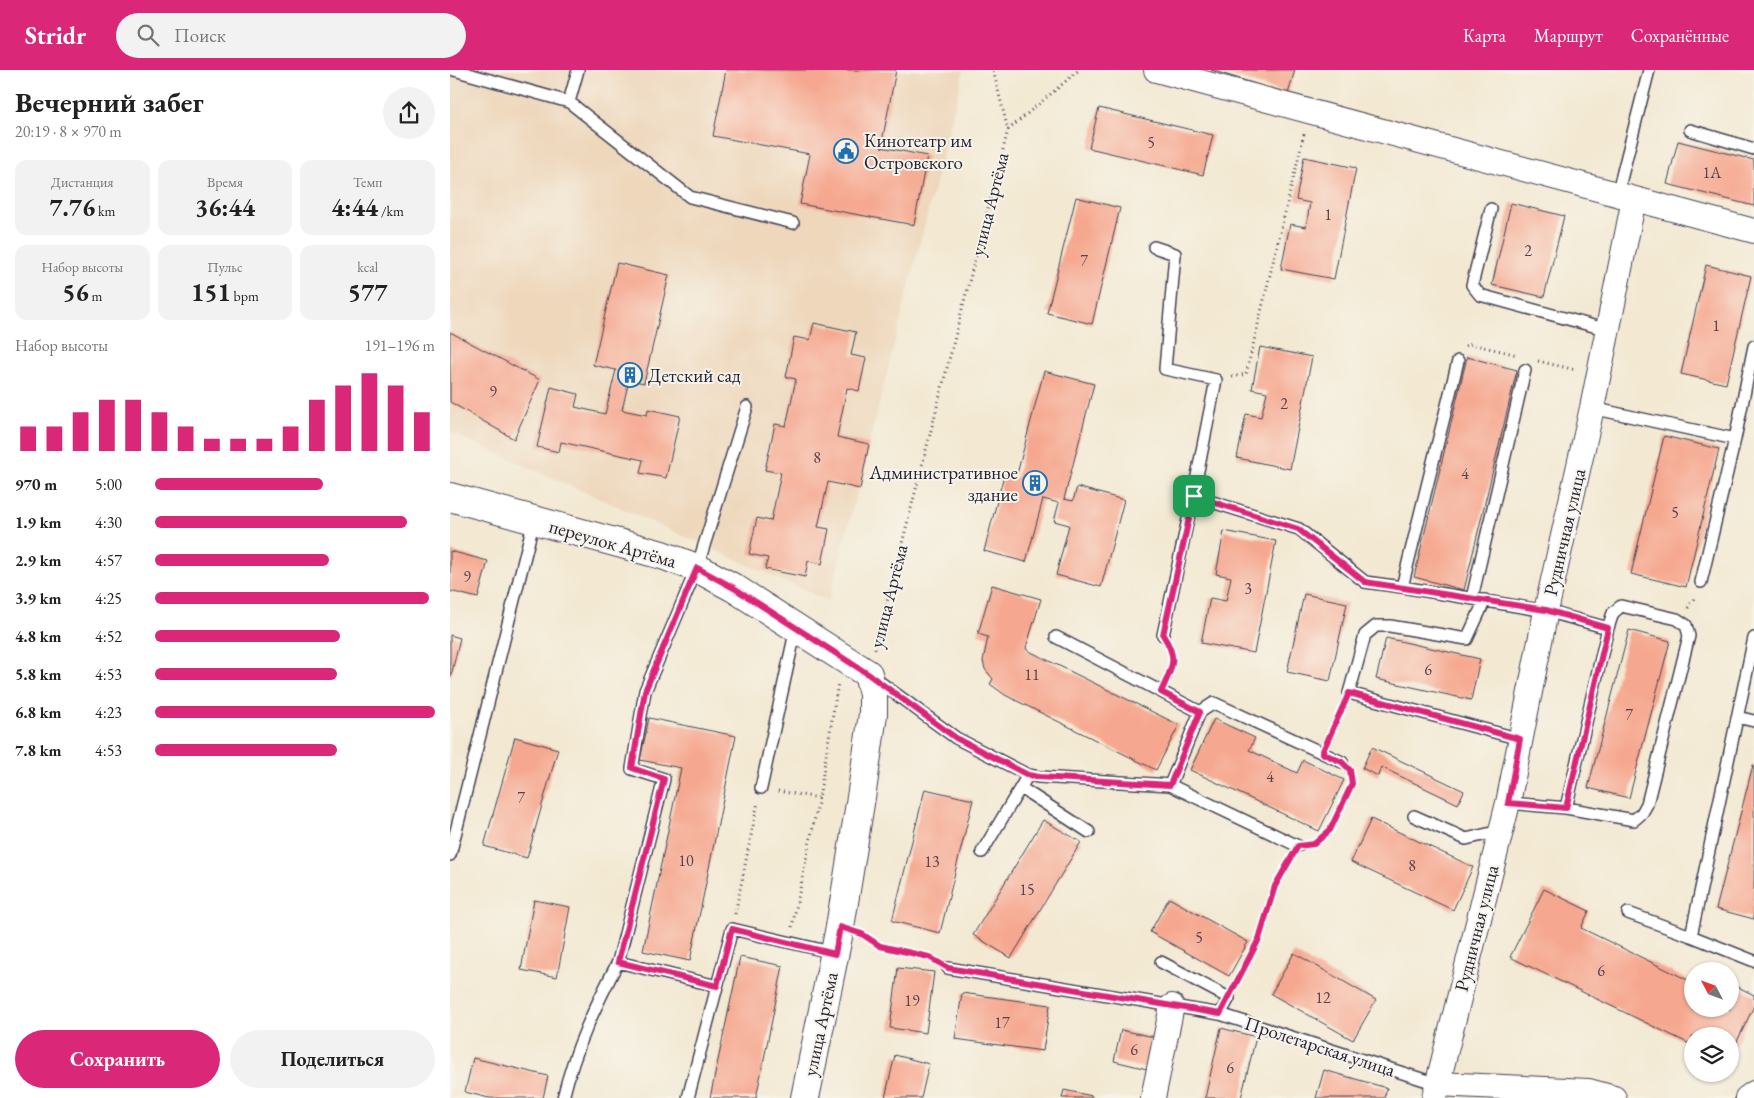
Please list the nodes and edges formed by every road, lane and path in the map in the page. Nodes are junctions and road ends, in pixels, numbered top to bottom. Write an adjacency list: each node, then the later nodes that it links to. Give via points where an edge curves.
1 (578, 70): 7 (lane)
2 (993, 70): 9 (path)
3 (1079, 70): 9 (path)
4 (1156, 70): 8 (street)
5 (1649, 70): 12 (lane)
6 (451, 71): 7 (lane)
7 (569, 102): 14 (lane, via 690,197)
8 (1310, 112): 12 (street); 24 (path, via 1246,374)
9 (1008, 130): 44 (path, улица Артёма)
10 (1690, 130): 11 (lane)
11 (1754, 149)
12 (1626, 197): 15 (street); 17 (street, Рудничная улица)
13 (1491, 209): 17 (lane, via 1472,285 1480,296)
14 (793, 223)
15 (1754, 231)
16 (1154, 248): 24 (lane, via 1175,254 1165,369)
17 (1608, 330): 26 (street, Рудничная улица)
18 (1754, 346): 27 (lane)
19 (1518, 356): 21 (path, via 1471,344 1460,351)
20 (1532, 359): 22 (path)
21 (1458, 361): 33 (lane)
22 (1562, 366)
23 (1525, 370): 34 (lane)
24 (1216, 380): 28 (lane)
25 (748, 407): 31 (lane)
26 (1592, 408): 27 (lane); 36 (street, Рудничная улица)
27 (1735, 439): 32 (lane)
28 (1194, 496): 33 (lane, via 1298,529 1365,582); 40 (lane)
29 (450, 497): 30 (street, переулок Артёма)
30 (534, 520): 31 (street, переулок Артёма, via 662,554); 65 (lane)
31 (697, 568): 38 (street, переулок Артёма); 72 (lane, via 645,691 632,768 664,779)
32 (1701, 582): 37 (path, via 1691,605)
33 (1402, 587): 34 (lane)
34 (1472, 598): 35 (lane)
35 (1485, 600): 36 (lane); 46 (lane, via 1467,639 1376,626 1364,635)
36 (1546, 610): 39 (lane); 50 (street, Рудничная улица)
37 (1677, 619): 39 (lane, via 1621,606 1613,613); 59 (lane, via 1686,625 1689,636 1647,804 1642,813 1634,820)
38 (796, 628): 43 (street, переулок Артёма); 55 (lane)
39 (1608, 628): 59 (lane)
40 (1163, 635): 45 (path, via 1171,648 1172,665)
41 (1056, 637): 45 (lane)
42 (1754, 638): 48 (lane)
43 (842, 657): 44 (street, переулок Артёма); 57 (path)
44 (868, 674): 53 (lane, via 956,738); 67 (street, улица Артёма, via 873,714)
45 (1161, 692): 47 (lane)
46 (1349, 693): 50 (lane); 51 (path)
47 (1200, 712): 51 (lane, via 1214,703); 54 (lane)
48 (1737, 717): 49 (lane); 69 (lane)
49 (1754, 721)
50 (1520, 739): 58 (street, Рудничная улица)
51 (1322, 753): 52 (lane)
52 (1342, 762): 63 (path, via 1350,770 1352,784 1330,830 1314,844)
53 (1028, 775): 54 (lane); 56 (lane)
54 (1170, 785): 63 (lane)
55 (761, 788): 57 (path); 68 (path)
56 (1021, 788): 62 (lane); 64 (lane)
57 (819, 798): 70 (path)
58 (1508, 803): 59 (lane); 61 (street, Рудничная улица)
59 (1566, 808)
60 (1414, 816): 61 (lane, via 1466,839)
61 (1500, 831): 80 (street, Рудничная улица)
62 (1089, 832)
63 (1298, 846): 77 (path, via 1275,886 1259,939)
64 (982, 852)
65 (450, 856)
66 (1628, 913): 69 (lane)
67 (840, 927): 71 (street, улица Артёма); 75 (path, via 862,934 880,946 929,957)
68 (732, 929): 70 (lane); 76 (lane)
69 (1690, 936): 74 (lane)
70 (788, 942): 71 (lane)
71 (835, 954): 84 (street, улица Артёма)
72 (618, 962): 76 (lane); 82 (lane, via 592,1013 570,1069)
73 (1161, 962): 77 (lane)
74 (1754, 962)
75 (948, 968): 78 (lane, Пролетарская улица)
76 (717, 986): 83 (lane)
77 (1229, 998): 79 (lane)
78 (1172, 1006): 79 (lane, Пролетарская улица); 85 (street)
79 (1220, 1014): 80 (lane, Пролетарская улица)
80 (1436, 1091): 86 (street, via 1589,1091)
81 (1754, 1093): 87 (street)
82 (563, 1098)
83 (688, 1098)
84 (805, 1098)
85 (1153, 1098)
86 (1614, 1098)
87 (1746, 1098)

